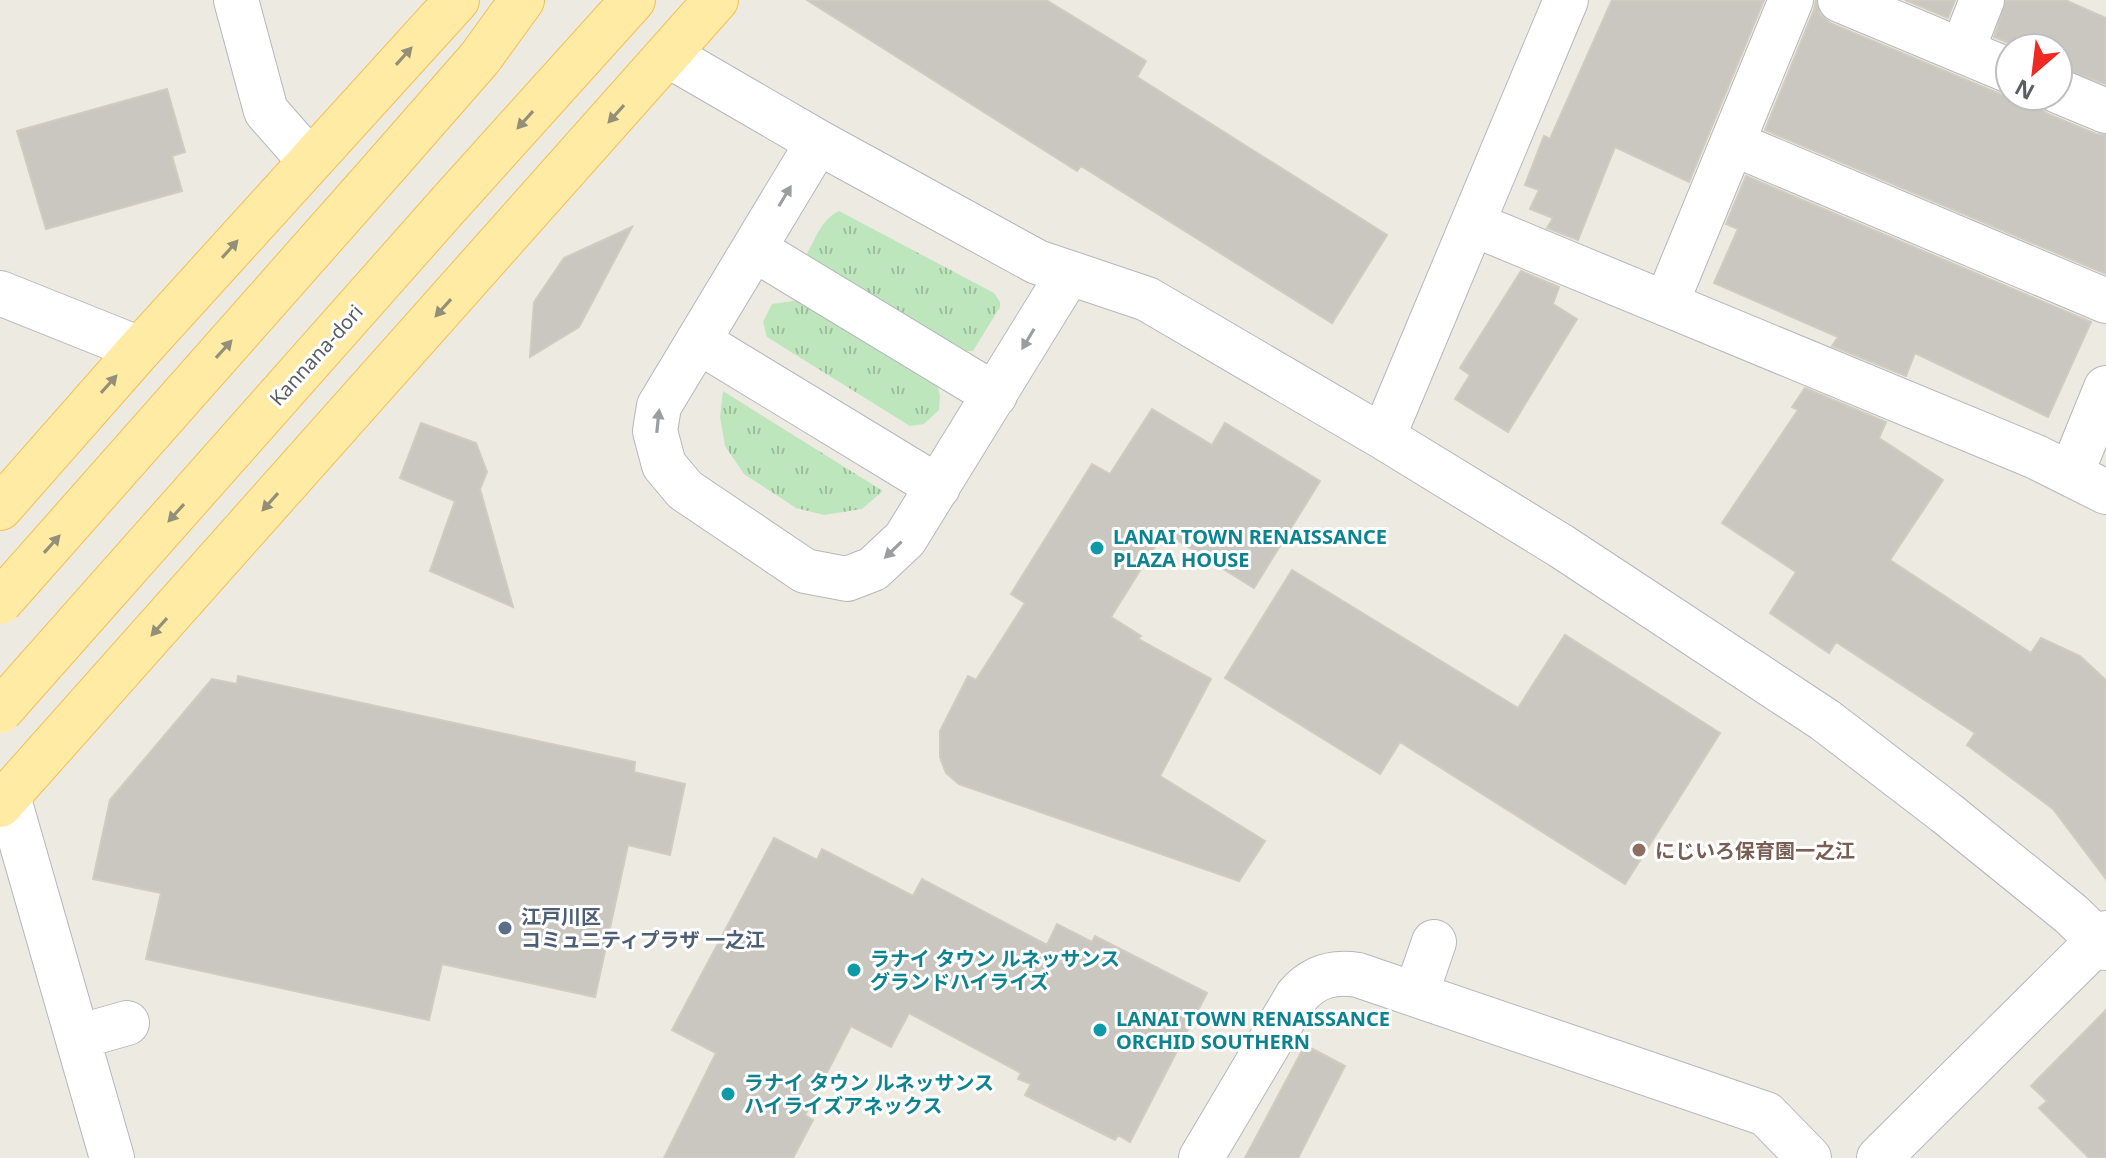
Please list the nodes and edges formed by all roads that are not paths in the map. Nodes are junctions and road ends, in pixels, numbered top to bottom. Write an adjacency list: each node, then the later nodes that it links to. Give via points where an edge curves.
1 (236, 0): 17 (street, via 266,111)
2 (457, 0): 17 (main road, one-way to 2)
3 (522, 0): 32 (main road, one-way to 3, bridge, via 480,58)
4 (633, 0): 33 (main road, Kannana-dori, one-way to 33, bridge)
5 (716, 0): 11 (main road)
6 (1566, 0): 18 (street)
7 (1791, 0): 16 (street)
8 (1840, 0): 10 (street)
9 (1982, 0): 10 (street)
10 (1962, 51): 12 (street)
11 (668, 55): 15 (street); 34 (main road, one-way to 34)
12 (1994, 64)
13 (2074, 98): 14 (street)
14 (2106, 111)
15 (818, 142): 19 (street, one-way to 15); 20 (street, via 1037,262)
16 (1732, 143): 21 (street); 23 (street)
17 (310, 161): 25 (main road, one-way to 17)
18 (1473, 224): 23 (street); 28 (street)
19 (754, 249): 24 (street); 27 (street)
20 (1069, 273): 27 (street, one-way to 27); 28 (street, via 1147,299)
21 (2106, 301)
22 (6, 303): 25 (street)
23 (1666, 304): 29 (street)
24 (698, 341): 30 (street); 30 (street, one-way to 24, via 905,539 873,569 847,579 805,571 685,490 664,465 655,431 659,406)
25 (140, 349): 31 (main road, one-way to 25)
26 (2106, 388): 29 (street)
27 (995, 395): 30 (street)
28 (1383, 437): 35 (street, via 1561,546 1825,720)
29 (2088, 483)
30 (938, 487)
31 (0, 508)
32 (0, 602)
33 (0, 711)
34 (4, 801): 39 (street)
35 (2103, 941): 43 (street)
36 (1434, 942): 37 (street)
37 (1416, 994): 41 (street, via 1341,973 1308,983); 42 (street, via 1766,1114)
38 (127, 1023): 39 (street)
39 (78, 1037): 40 (street)
40 (112, 1158)
41 (1201, 1158)
42 (1809, 1158)
43 (1879, 1158)

